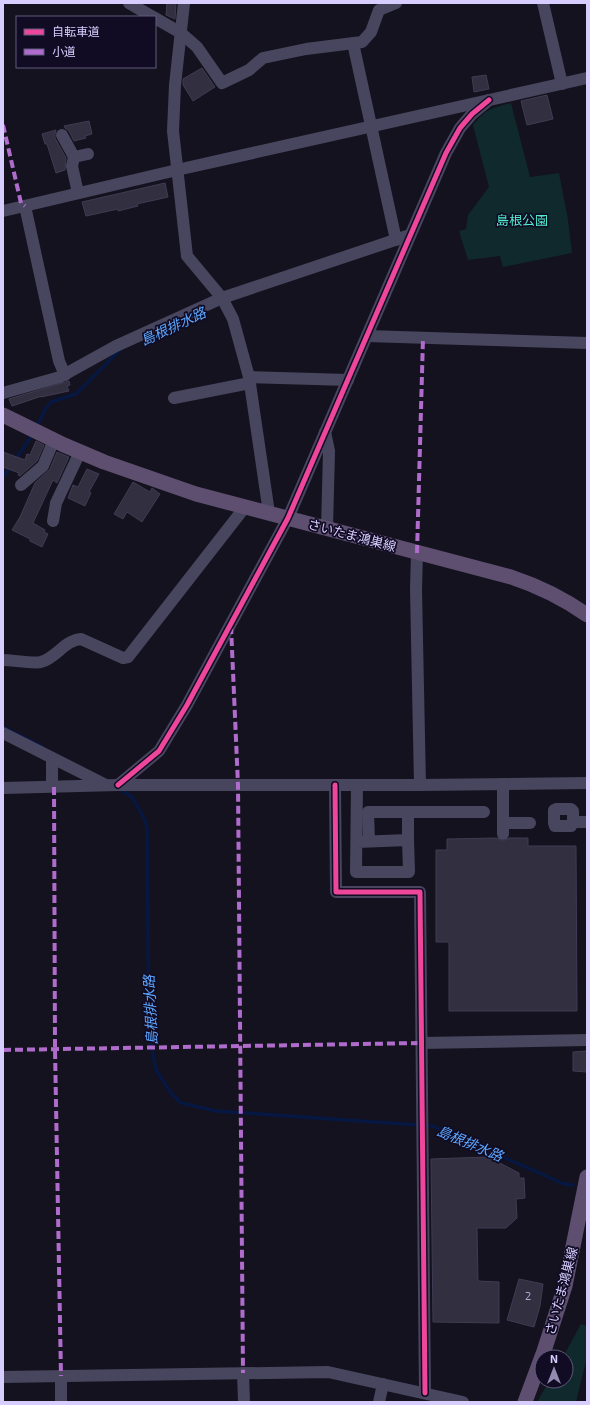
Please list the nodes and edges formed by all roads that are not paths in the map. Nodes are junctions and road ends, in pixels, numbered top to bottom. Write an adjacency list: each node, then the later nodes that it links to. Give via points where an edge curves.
1 (129, 3): 5 (street)
2 (184, 3): 7 (street)
3 (396, 3): 8 (street, via 379,10 371,32 362,42)
4 (543, 3): 10 (street)
5 (151, 16)
6 (156, 19): 7 (street)
7 (181, 33): 8 (street, via 198,47 222,83 249,70 264,58); 16 (street, via 173,131)
8 (353, 43): 12 (street)
9 (587, 78): 10 (street)
10 (562, 84): 11 (street)
11 (489, 100): 12 (street); 20 (street, via 460,128 446,153)
12 (371, 126): 16 (street); 21 (street)
13 (62, 135): 15 (street)
14 (88, 154): 15 (street)
15 (74, 157): 17 (street, via 72,166)
16 (177, 170): 17 (street); 22 (street, via 186,256)
17 (78, 193): 18 (street)
18 (25, 206): 19 (street); 25 (street, via 59,361)
19 (3, 211)
20 (410, 235): 21 (street); 23 (street)
21 (396, 240): 22 (street)
22 (225, 302): 25 (street, via 116,346); 26 (street, via 233,319)
23 (368, 336): 24 (street); 27 (street)
24 (587, 343)
25 (65, 375): 28 (street)
26 (250, 380): 27 (street); 29 (street); 36 (street)
27 (348, 380): 31 (street)
28 (3, 393)
29 (174, 398)
30 (3, 415): 32 (main road, さいたま鴻巣線)
31 (325, 432): 37 (street); 39 (street, via 328,450)
32 (54, 440): 33 (main road, さいたま鴻巣線); 34 (street, via 43,466)
33 (80, 452): 35 (main road, さいたま鴻巣線, via 196,494); 38 (street, via 56,503)
34 (21, 485)
35 (245, 507): 36 (main road, さいたま鴻巣線); 42 (street, via 128,657 123,658 81,638 74,639 40,663)
36 (269, 513): 37 (main road, さいたま鴻巣線)
37 (288, 518): 39 (main road, さいたま鴻巣線); 50 (street, via 187,705 159,750)
38 (53, 521)
39 (326, 529): 40 (main road, さいたま鴻巣線)
40 (417, 553): 41 (main road, さいたま鴻巣線, via 532,584 556,595); 49 (street)
41 (587, 615)
42 (3, 660)
43 (3, 733): 44 (street)
44 (52, 758): 50 (street); 51 (street)
45 (587, 783): 46 (street)
46 (503, 784): 49 (street); 57 (street, via 503,829)
47 (335, 785): 48 (street); 50 (street); 62 (street, via 336,892 420,892)
48 (357, 785): 49 (street); 60 (street)
49 (420, 785)
50 (113, 786): 51 (street)
51 (54, 787): 52 (street)
52 (3, 788)
53 (408, 812): 54 (street); 58 (street); 59 (street, via 368,812)
54 (484, 812)
55 (573, 822): 56 (street)
56 (587, 822)
57 (530, 823)
58 (408, 840): 59 (street); 60 (street, via 409,872 356,872)
59 (370, 841): 60 (street)
60 (357, 842)
61 (587, 1040): 62 (street)
62 (421, 1043): 68 (street)
63 (587, 1177): 73 (main road, さいたま鴻巣線, via 565,1286)
64 (243, 1373): 66 (street); 67 (street, via 328,1372); 70 (street)
65 (3, 1376): 66 (street)
66 (61, 1376): 69 (street)
67 (383, 1384): 68 (street); 71 (street)
68 (425, 1393): 72 (street)
69 (61, 1402)
70 (244, 1402)
71 (379, 1402)
72 (463, 1402)
73 (525, 1402)

